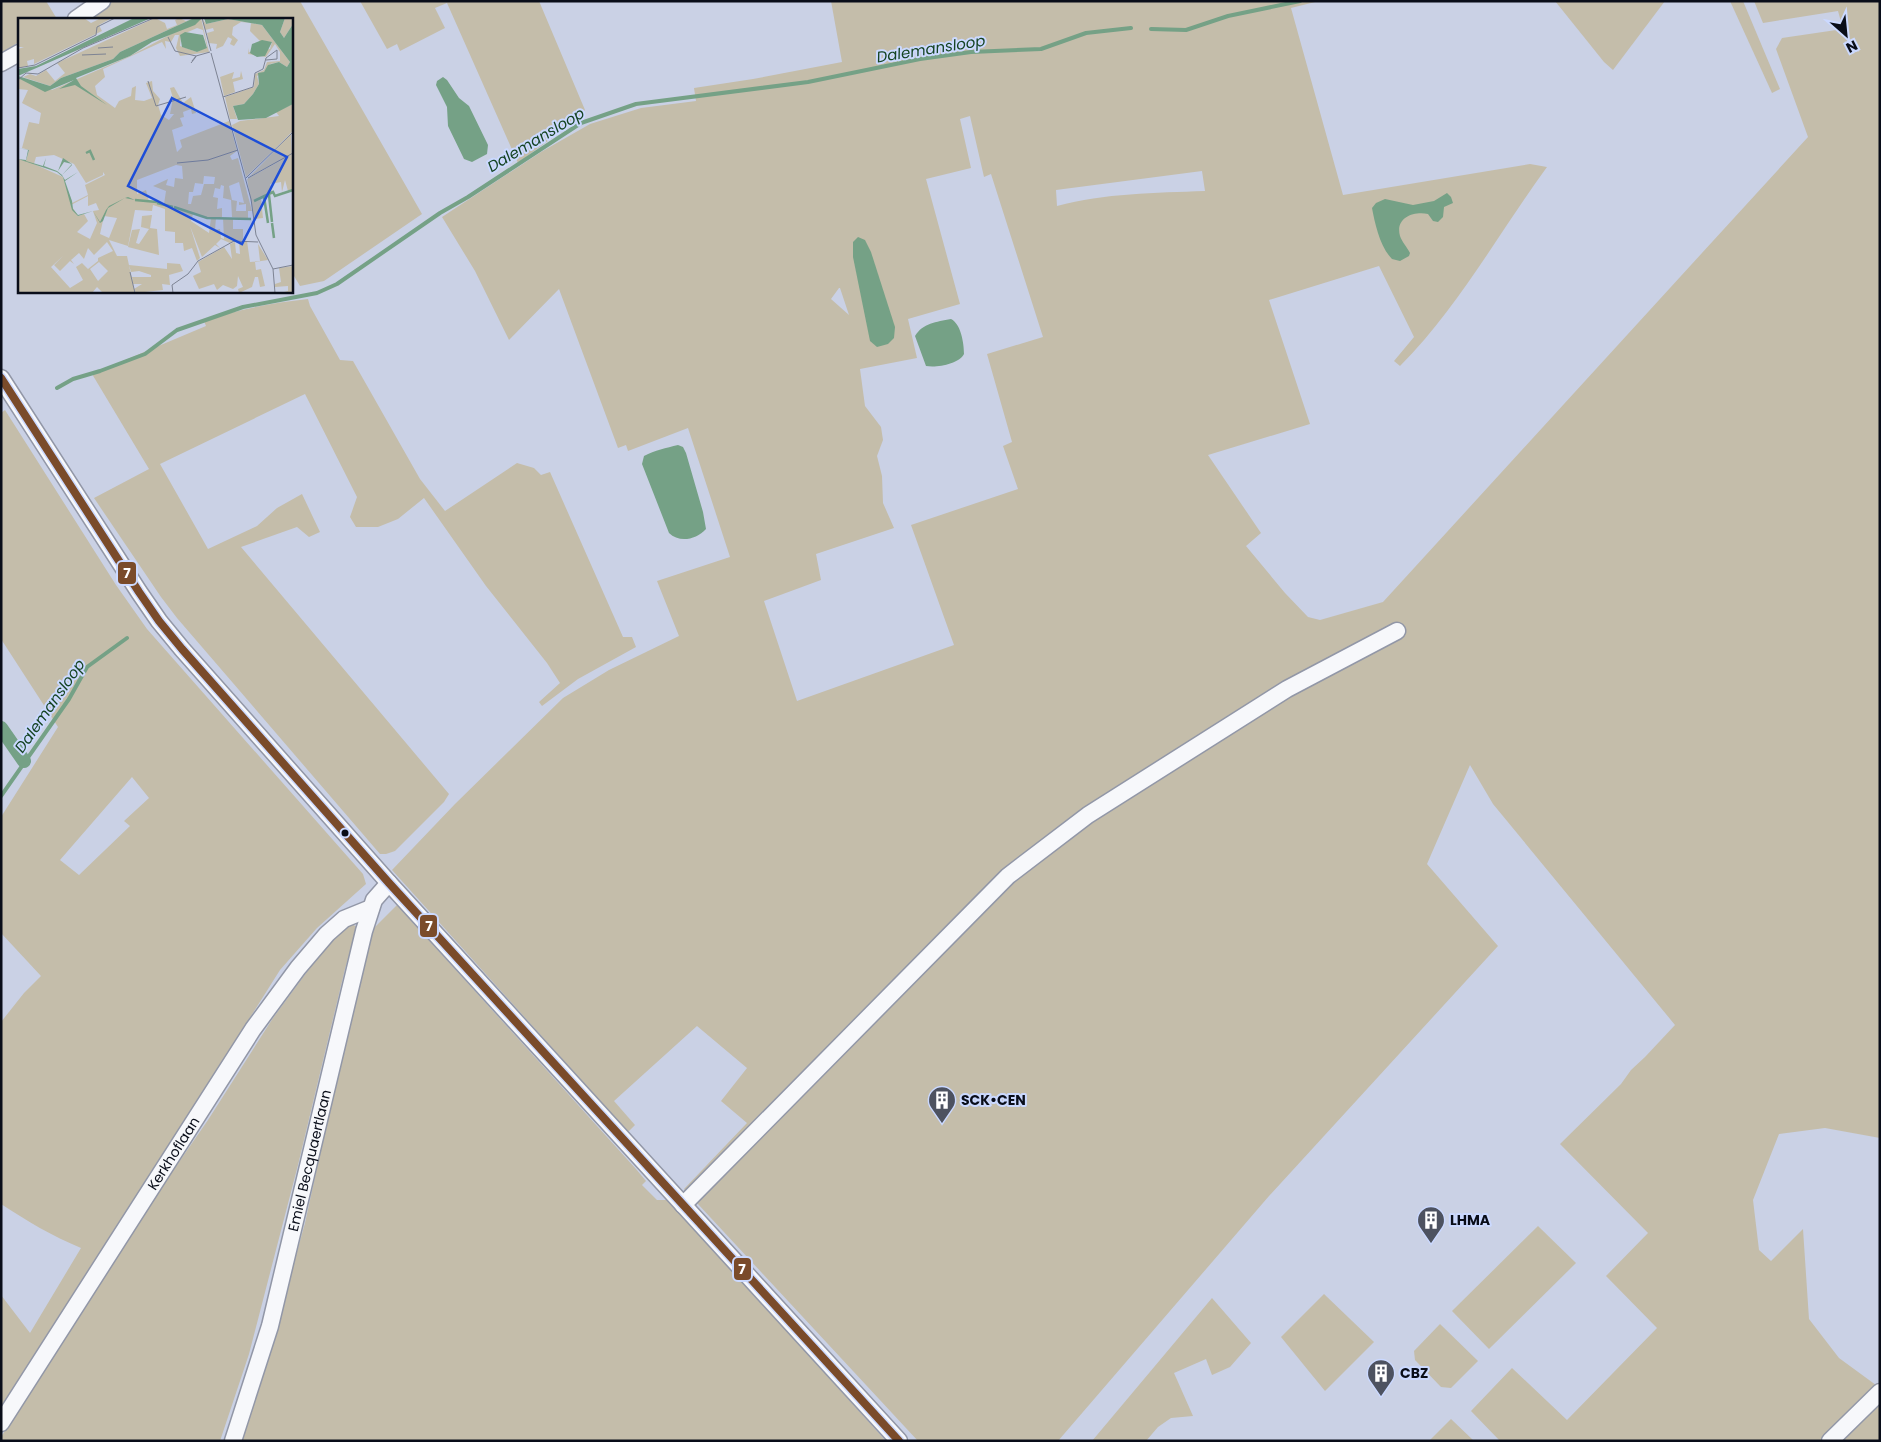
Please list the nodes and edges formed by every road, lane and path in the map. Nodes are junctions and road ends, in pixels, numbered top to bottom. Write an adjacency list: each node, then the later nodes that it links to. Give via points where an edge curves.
1 (102, 1): 2 (street)
2 (77, 18)
3 (18, 54): 4 (street)
4 (1, 63)
5 (1, 378): 7 (street, via 159,621)
6 (1397, 631): 9 (street, via 1287,689 1088,815 1008,876)
7 (389, 883): 8 (street, Emiel Becquaertlaan, via 377,896); 9 (street)
8 (372, 908): 11 (street, Kerkhoflaan, via 344,919 327,934 253,1029); 12 (street, Emiel Becquaertlaan, via 270,1326)
9 (683, 1205): 13 (street)
10 (1880, 1392): 14 (street)
11 (1, 1423)
12 (233, 1441)
13 (899, 1441)
14 (1830, 1441)

